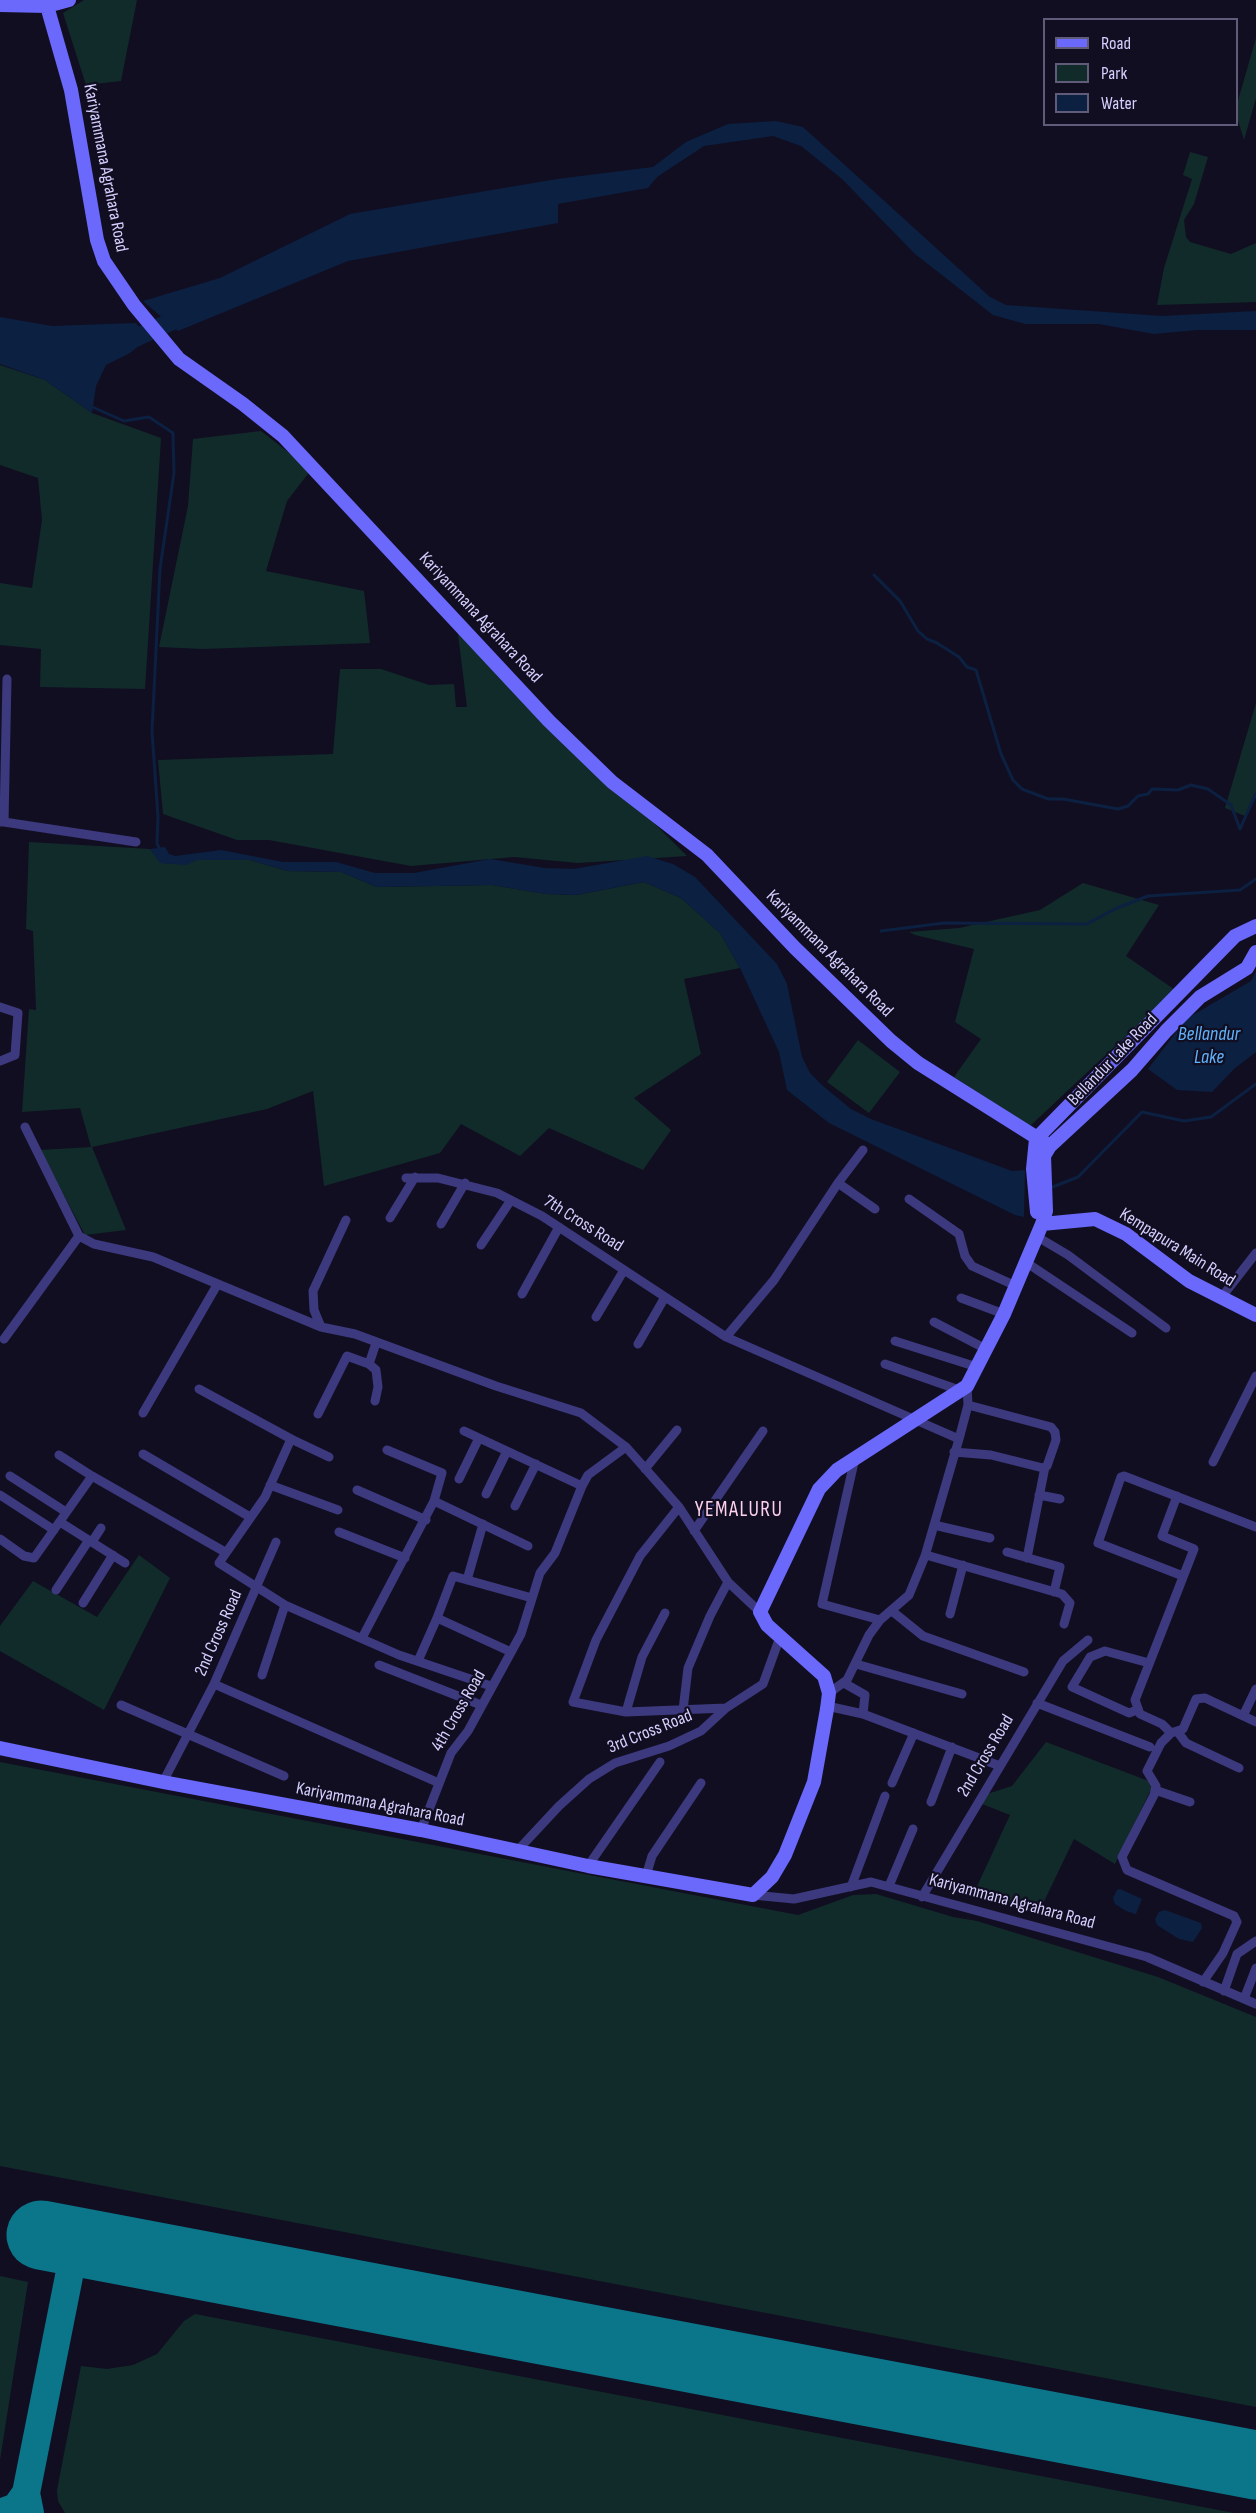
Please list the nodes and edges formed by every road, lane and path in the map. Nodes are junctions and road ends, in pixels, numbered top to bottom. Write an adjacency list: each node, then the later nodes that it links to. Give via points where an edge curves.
1 (69, 0): 3 (street)
2 (0, 5): 3 (street)
3 (47, 6): 12 (street, Kariyammana Agrahara Road, via 71,90 104,261 134,305 179,358 283,435 549,721 612,782 707,855 891,1041)
4 (7, 679): 5 (street)
5 (2, 822): 6 (street)
6 (136, 842)
7 (1256, 926): 12 (street, Bellandur Lake Road, via 1235,936)
8 (1256, 952): 14 (street, Bellandur Lake Road, via 1247,968 1200,998 1132,1070)
9 (0, 1006): 10 (street, via 18,1013 15,1055)
10 (0, 1061)
11 (25, 1127): 25 (street)
12 (1036, 1139): 14 (street)
13 (863, 1150): 16 (street)
14 (1042, 1152): 22 (street)
15 (465, 1183): 18 (street, 7th Cross Road); 20 (street, 7th Cross Road, via 410,1177); 23 (street)
16 (838, 1183): 19 (street); 43 (street, via 774,1280)
17 (909, 1198): 31 (street, via 959,1234 972,1266)
18 (511, 1200): 24 (street, 7th Cross Road); 26 (street)
19 (875, 1209)
20 (390, 1218)
21 (346, 1220): 40 (street, via 313,1291 314,1310)
22 (1041, 1220): 28 (street); 35 (street, Kempapura Main Road, via 1095,1219 1126,1234 1188,1281); 41 (street, via 1068,1254)
23 (441, 1224)
24 (559, 1227): 29 (street, 7th Cross Road); 32 (street)
25 (79, 1236): 30 (street, via 94,1244 153,1257); 44 (street)
26 (481, 1245)
27 (1256, 1253): 35 (street)
28 (1026, 1263): 31 (street); 42 (street)
29 (624, 1270): 33 (street, 7th Cross Road); 38 (street)
30 (217, 1285): 40 (street); 57 (street)
31 (1016, 1286): 36 (street)
32 (522, 1294)
33 (665, 1297): 43 (street, 7th Cross Road); 47 (street)
34 (961, 1298): 36 (street)
35 (1221, 1298): 37 (street, Kempapura Main Road)
36 (1004, 1314): 48 (street)
37 (1256, 1315)
38 (596, 1317)
39 (934, 1322): 48 (street)
40 (321, 1327): 46 (street)
41 (1166, 1328)
42 (1132, 1333)
43 (726, 1337): 59 (street, 7th Cross Road)
44 (1, 1340)
45 (895, 1341): 51 (street)
46 (376, 1343): 49 (street); 66 (street, via 581,1413)
47 (638, 1344)
48 (987, 1348): 51 (street)
49 (369, 1364): 55 (street, via 376,1370); 58 (street, via 347,1356)
50 (885, 1364): 53 (street)
51 (977, 1367): 53 (street)
52 (1256, 1376): 74 (street)
53 (965, 1388): 56 (street); 59 (street)
54 (199, 1389): 65 (street)
55 (375, 1401)
56 (968, 1405): 64 (street); 76 (street, via 1051,1427 1056,1440)
57 (143, 1413)
58 (318, 1414)
59 (916, 1419): 64 (street, 7th Cross Road); 73 (street)
60 (677, 1430): 77 (street)
61 (464, 1431): 63 (street)
62 (764, 1431): 101 (street)
63 (479, 1438): 68 (street); 80 (street)
64 (959, 1439): 69 (street)
65 (293, 1440): 72 (street); 81 (street)
66 (626, 1448): 77 (street); 82 (street, 4th Cross Road, via 588,1475)
67 (387, 1450): 89 (street, via 442,1473)
68 (507, 1451): 75 (street); 84 (street)
69 (954, 1452): 76 (street, via 991,1455); 97 (street)
70 (143, 1454): 94 (street)
71 (59, 1455): 79 (street)
72 (329, 1457)
73 (855, 1458): 126 (street, via 819,1489); 130 (street, via 822,1604)
74 (1213, 1462)
75 (536, 1464): 82 (street); 90 (street)
76 (1045, 1467): 86 (street)
77 (645, 1469): 91 (street)
78 (10, 1476): 93 (street)
79 (92, 1476): 93 (street); 108 (street)
80 (459, 1479)
81 (270, 1485): 92 (street); 94 (street)
82 (582, 1486): 122 (street, 4th Cross Road)
83 (357, 1490): 95 (street)
84 (486, 1494)
85 (0, 1495): 98 (street)
86 (1039, 1495): 88 (street); 112 (street)
87 (1177, 1496): 99 (street); 116 (street, via 1162,1536 1194,1549); 116 (street, via 1121,1477 1097,1538 1100,1545)
88 (1060, 1499)
89 (434, 1501): 95 (street); 96 (street)
90 (515, 1506)
91 (679, 1507): 101 (street); 154 (street, via 640,1556 596,1640 573,1702)
92 (338, 1510)
93 (66, 1512): 98 (street)
94 (250, 1516): 108 (street)
95 (426, 1520): 113 (street)
96 (483, 1524): 107 (street); 117 (street)
97 (934, 1525): 103 (street); 111 (street)
98 (57, 1526): 104 (street, via 34,1558 24,1556); 105 (street)
99 (1256, 1527)
100 (101, 1528): 105 (street)
101 (694, 1531): 118 (street)
102 (339, 1532): 113 (street)
103 (990, 1538)
104 (0, 1539)
105 (90, 1541): 110 (street); 120 (street)
106 (276, 1542): 119 (street, 2nd Cross Road)
107 (528, 1546)
108 (225, 1552): 119 (street, via 219,1563)
109 (1007, 1552): 112 (street)
110 (113, 1555): 114 (street); 123 (street)
111 (926, 1555): 115 (street); 125 (street, via 909,1594)
112 (1027, 1557): 121 (street, via 1060,1567)
113 (405, 1558): 133 (street)
114 (125, 1563)
115 (963, 1565): 121 (street); 128 (street)
116 (1183, 1576): 137 (street)
117 (467, 1580): 122 (street); 129 (street, via 453,1576)
118 (729, 1582): 126 (street); 152 (street, via 688,1668)
119 (256, 1589): 124 (street); 143 (street, 2nd Cross Road)
120 (56, 1590)
121 (1054, 1592): 131 (street, via 1070,1603)
122 (532, 1598): 135 (street, 4th Cross Road)
123 (83, 1603)
124 (285, 1605): 133 (street); 141 (street)
125 (892, 1611): 130 (street); 140 (street, via 923,1636)
126 (759, 1612): 132 (street)
127 (665, 1613): 154 (street, via 642,1657)
128 (950, 1614)
129 (437, 1618): 135 (street); 136 (street)
130 (880, 1620): 138 (street)
131 (1064, 1624)
132 (780, 1637): 147 (street, via 824,1676); 151 (street, 3rd Cross Road, via 763,1684)
133 (362, 1638): 136 (street)
134 (1088, 1640): 148 (street, 2nd Cross Road, via 1063,1661)
135 (511, 1652): 144 (street, 4th Cross Road)
136 (418, 1661): 144 (street)
137 (1149, 1663): 153 (street, via 1135,1700); 153 (street, via 1105,1651 1090,1657 1072,1687 1129,1713)
138 (856, 1664): 142 (street); 146 (street)
139 (379, 1665): 150 (street)
140 (1024, 1672)
141 (262, 1675)
142 (844, 1683): 147 (street); 155 (street, via 865,1695)
143 (214, 1684): 160 (street, 2nd Cross Road); 170 (street)
144 (491, 1686): 150 (street, 4th Cross Road)
145 (1256, 1689): 156 (street)
146 (962, 1694)
147 (828, 1699): 155 (street); 183 (street, via 814,1782 785,1855 772,1877)
148 (1037, 1703): 162 (street); 165 (street, 2nd Cross Road)
149 (121, 1705): 160 (street)
150 (481, 1706): 170 (street, 4th Cross Road, via 451,1753)
151 (726, 1708): 152 (street); 178 (street, 3rd Cross Road, via 701,1731 615,1763 589,1779)
152 (683, 1710): 154 (street)
153 (1137, 1710): 158 (street)
154 (626, 1712)
155 (863, 1714): 159 (street)
156 (1243, 1716): 157 (street); 158 (street, via 1205,1698 1196,1700 1183,1729)
157 (1256, 1722)
158 (1174, 1732): 166 (street, via 1186,1743); 172 (street, via 1161,1743 1147,1771)
159 (914, 1733): 161 (street); 169 (street)
160 (188, 1735): 167 (street); 168 (street, 2nd Cross Road)
161 (952, 1747): 165 (street); 174 (street)
162 (1150, 1747)
163 (0, 1748): 168 (street, Kariyammana Agrahara Road)
164 (660, 1762): 179 (street)
165 (1000, 1766): 184 (street, 2nd Cross Road)
166 (1239, 1768)
167 (284, 1776)
168 (163, 1782): 177 (street, Kariyammana Agrahara Road)
169 (892, 1782)
170 (439, 1783): 177 (street, 4th Cross Road)
171 (701, 1783): 180 (street, via 652,1856)
172 (1155, 1790): 175 (street); 186 (street, via 1122,1857 1123,1865 1234,1916 1237,1922)
173 (885, 1796): 182 (street)
174 (931, 1802)
175 (1190, 1802)
176 (913, 1829): 181 (street)
177 (421, 1830): 178 (street, Kariyammana Agrahara Road)
178 (518, 1850): 179 (street, Kariyammana Agrahara Road)
179 (588, 1866): 180 (street, Kariyammana Agrahara Road)
180 (646, 1876): 183 (street, Kariyammana Agrahara Road)
181 (889, 1886): 182 (street, Kariyammana Agrahara Road, via 871,1882); 184 (street, Kariyammana Agrahara Road)
182 (851, 1887): 183 (street, Kariyammana Agrahara Road, via 794,1899)
183 (753, 1894)
184 (922, 1897): 189 (street, Kariyammana Agrahara Road, via 1147,1957)
185 (1256, 1941): 187 (street)
186 (1226, 1944): 187 (street); 189 (street)
187 (1236, 1954): 190 (street)
188 (1256, 1968): 191 (street)
189 (1203, 1982): 190 (street, Kariyammana Agrahara Road)
190 (1224, 1991): 191 (street, Kariyammana Agrahara Road)
191 (1244, 1999): 192 (street, Kariyammana Agrahara Road)
192 (1256, 2004)

